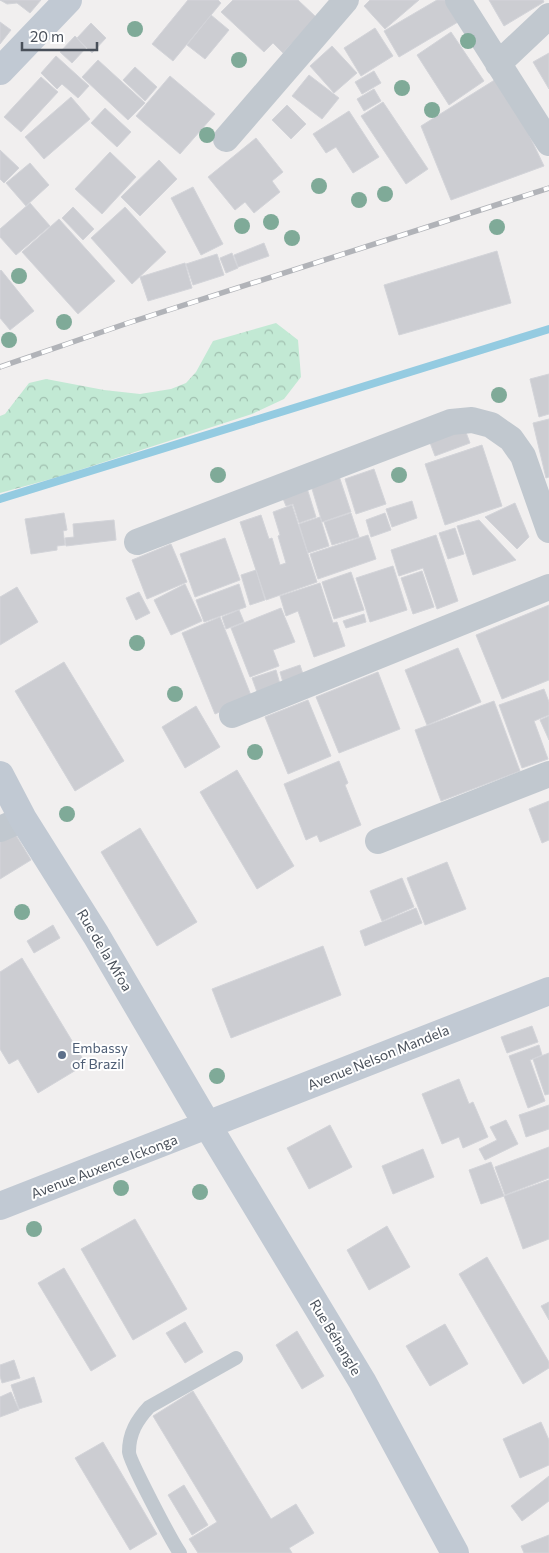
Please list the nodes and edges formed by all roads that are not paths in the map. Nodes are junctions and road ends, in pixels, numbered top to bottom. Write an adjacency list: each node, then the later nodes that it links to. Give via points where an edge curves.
1 (68, 0): 6 (street)
2 (346, 0): 7 (street)
3 (458, 0): 5 (street)
4 (549, 16): 5 (street)
5 (498, 64): 8 (street)
6 (0, 70)
7 (226, 139)
8 (549, 143)
9 (549, 530): 10 (street, via 519,450 511,439 491,425 472,420 451,422)
10 (137, 542)
11 (549, 587): 12 (street)
12 (232, 715)
13 (549, 774): 16 (street)
14 (0, 775): 15 (street, Rue de la Mfoa)
15 (11, 824): 18 (street, Rue de la Mfoa, via 96,935)
16 (378, 841)
17 (549, 991): 18 (street, Avenue Nelson Mandela)
18 (208, 1126): 19 (street, Avenue Auxence Ickonga); 22 (street, Rue Béhangle, via 362,1381)
19 (0, 1206)
20 (236, 1358): 21 (lane, via 149,1407 138,1418 132,1433 129,1454)
21 (180, 1553)
22 (455, 1553)

